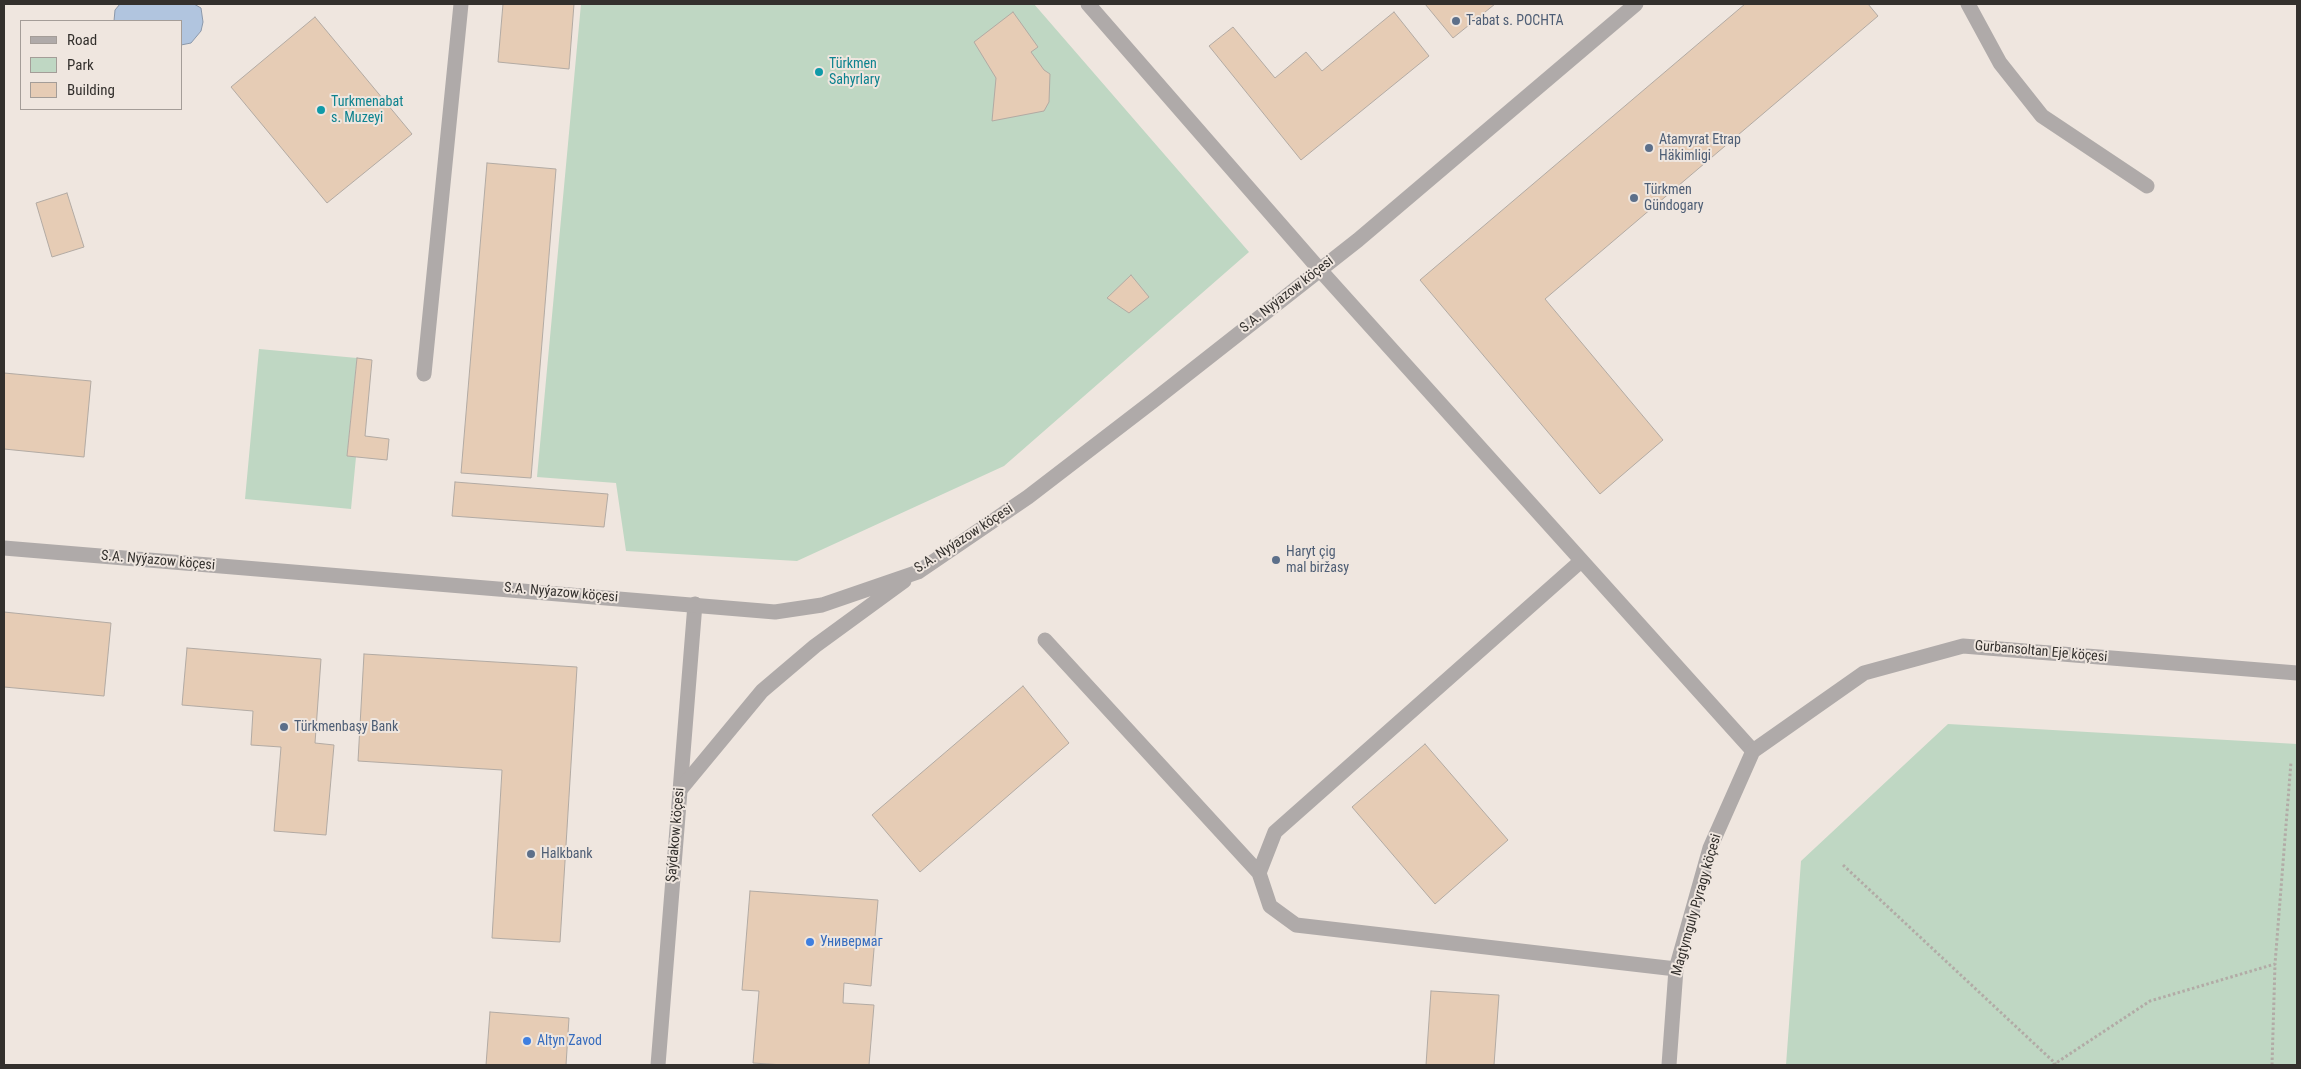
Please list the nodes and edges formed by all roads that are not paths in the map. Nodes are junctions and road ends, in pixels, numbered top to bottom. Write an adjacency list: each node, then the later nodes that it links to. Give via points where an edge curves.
1 (461, 4): 7 (street)
2 (1088, 4): 6 (street)
3 (1636, 4): 6 (street, S.A. Nyýazow köçesi)
4 (1968, 4): 5 (street, via 2000,63 2042,116)
5 (2147, 186)
6 (1320, 270): 9 (street); 10 (street, S.A. Nyýazow köçesi, via 1028,497)
7 (424, 374)
8 (4, 548): 11 (street, S.A. Nyýazow köçesi)
9 (1581, 561): 14 (street); 16 (street, via 1275,832)
10 (918, 572): 11 (street, S.A. Nyýazow köçesi, via 822,605 775,612); 15 (street, via 815,646 762,692)
11 (695, 604): 15 (street, Şaýdakow köçesi)
12 (1044, 640): 16 (street)
13 (2297, 673): 14 (street, Gurbansoltan Eje köçesi, via 1963,646 1864,672)
14 (1752, 751): 17 (street, Magtymguly Pyragy köçesi, via 1710,848)
15 (680, 790): 18 (street, Şaýdakow köçesi)
16 (1259, 873): 17 (street, via 1270,906 1296,924)
17 (1676, 969): 19 (street, Magtymguly Pyragy köçesi)
18 (658, 1065)
19 (1668, 1065)

